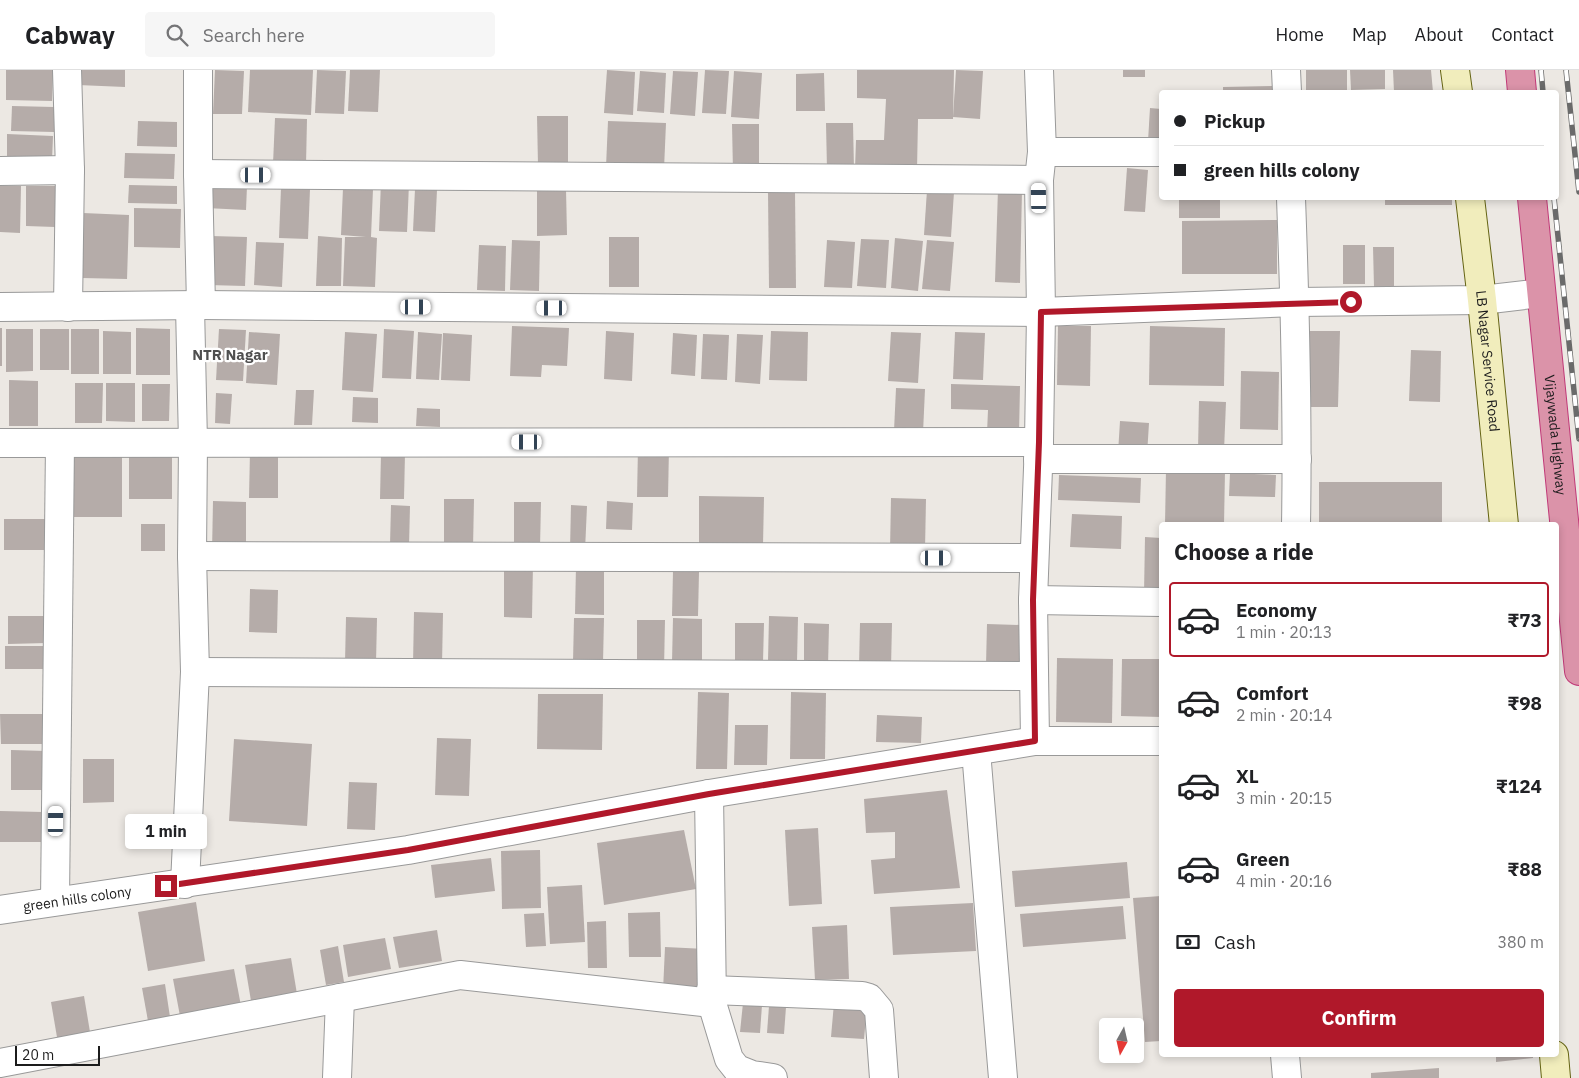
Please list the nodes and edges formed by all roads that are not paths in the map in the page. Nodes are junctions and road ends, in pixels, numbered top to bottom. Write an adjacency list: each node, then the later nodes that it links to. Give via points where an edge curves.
1 (67, 70): 12 (street)
2 (198, 70): 14 (street)
3 (1039, 70): 10 (street)
4 (1286, 70): 7 (street)
5 (1455, 70): 8 (street)
6 (1520, 70): 9 (highway)
7 (1287, 90)
8 (1458, 90)
9 (1522, 90)
10 (1042, 152): 11 (street); 15 (street)
11 (1159, 152)
12 (70, 170): 13 (street); 24 (street)
13 (0, 171)
14 (198, 174): 15 (street); 22 (street)
15 (1039, 180): 25 (street)
16 (1291, 200): 21 (street)
17 (1470, 200): 20 (street, LB Nagar Service Road)
18 (1532, 200): 19 (highway, Vijaywada Highway)
19 (1540, 293): 20 (street); 38 (highway, Vijaywada Highway)
20 (1482, 300): 21 (street); 32 (street, LB Nagar Service Road)
21 (1295, 302): 25 (street); 30 (street)
22 (195, 306): 24 (street); 25 (street); 28 (street)
23 (0, 307): 24 (street)
24 (68, 307)
25 (1041, 312): 29 (street)
26 (0, 443): 27 (street)
27 (60, 443): 28 (street); 45 (street)
28 (193, 443): 29 (street); 33 (street)
29 (1039, 450): 30 (street); 34 (street)
30 (1297, 459): 31 (street)
31 (1296, 522)
32 (1504, 522)
33 (192, 556): 34 (street); 37 (street)
34 (1034, 558): 35 (street)
35 (1033, 600): 36 (street); 39 (street)
36 (1159, 602)
37 (195, 672): 39 (street); 44 (street)
38 (1579, 672)
39 (1034, 676): 40 (street)
40 (1035, 741): 41 (street, green hills colony); 42 (street, green hills colony)
41 (1159, 741)
42 (976, 751): 43 (street, green hills colony); 55 (street)
43 (709, 794): 44 (street, green hills colony, via 408,850); 47 (street)
44 (185, 884): 45 (street, green hills colony)
45 (55, 900): 46 (street, green hills colony)
46 (0, 910)
47 (712, 997): 48 (street, via 460,976); 53 (street, via 729,1059 737,1069); 54 (street, via 869,998 879,1010)
48 (340, 998): 51 (street); 52 (street)
49 (1285, 1057): 56 (street)
50 (1554, 1057): 57 (street)
51 (3, 1067)
52 (337, 1078)
53 (773, 1078)
54 (884, 1078)
55 (1003, 1078)
56 (1287, 1078)
57 (1556, 1078)

